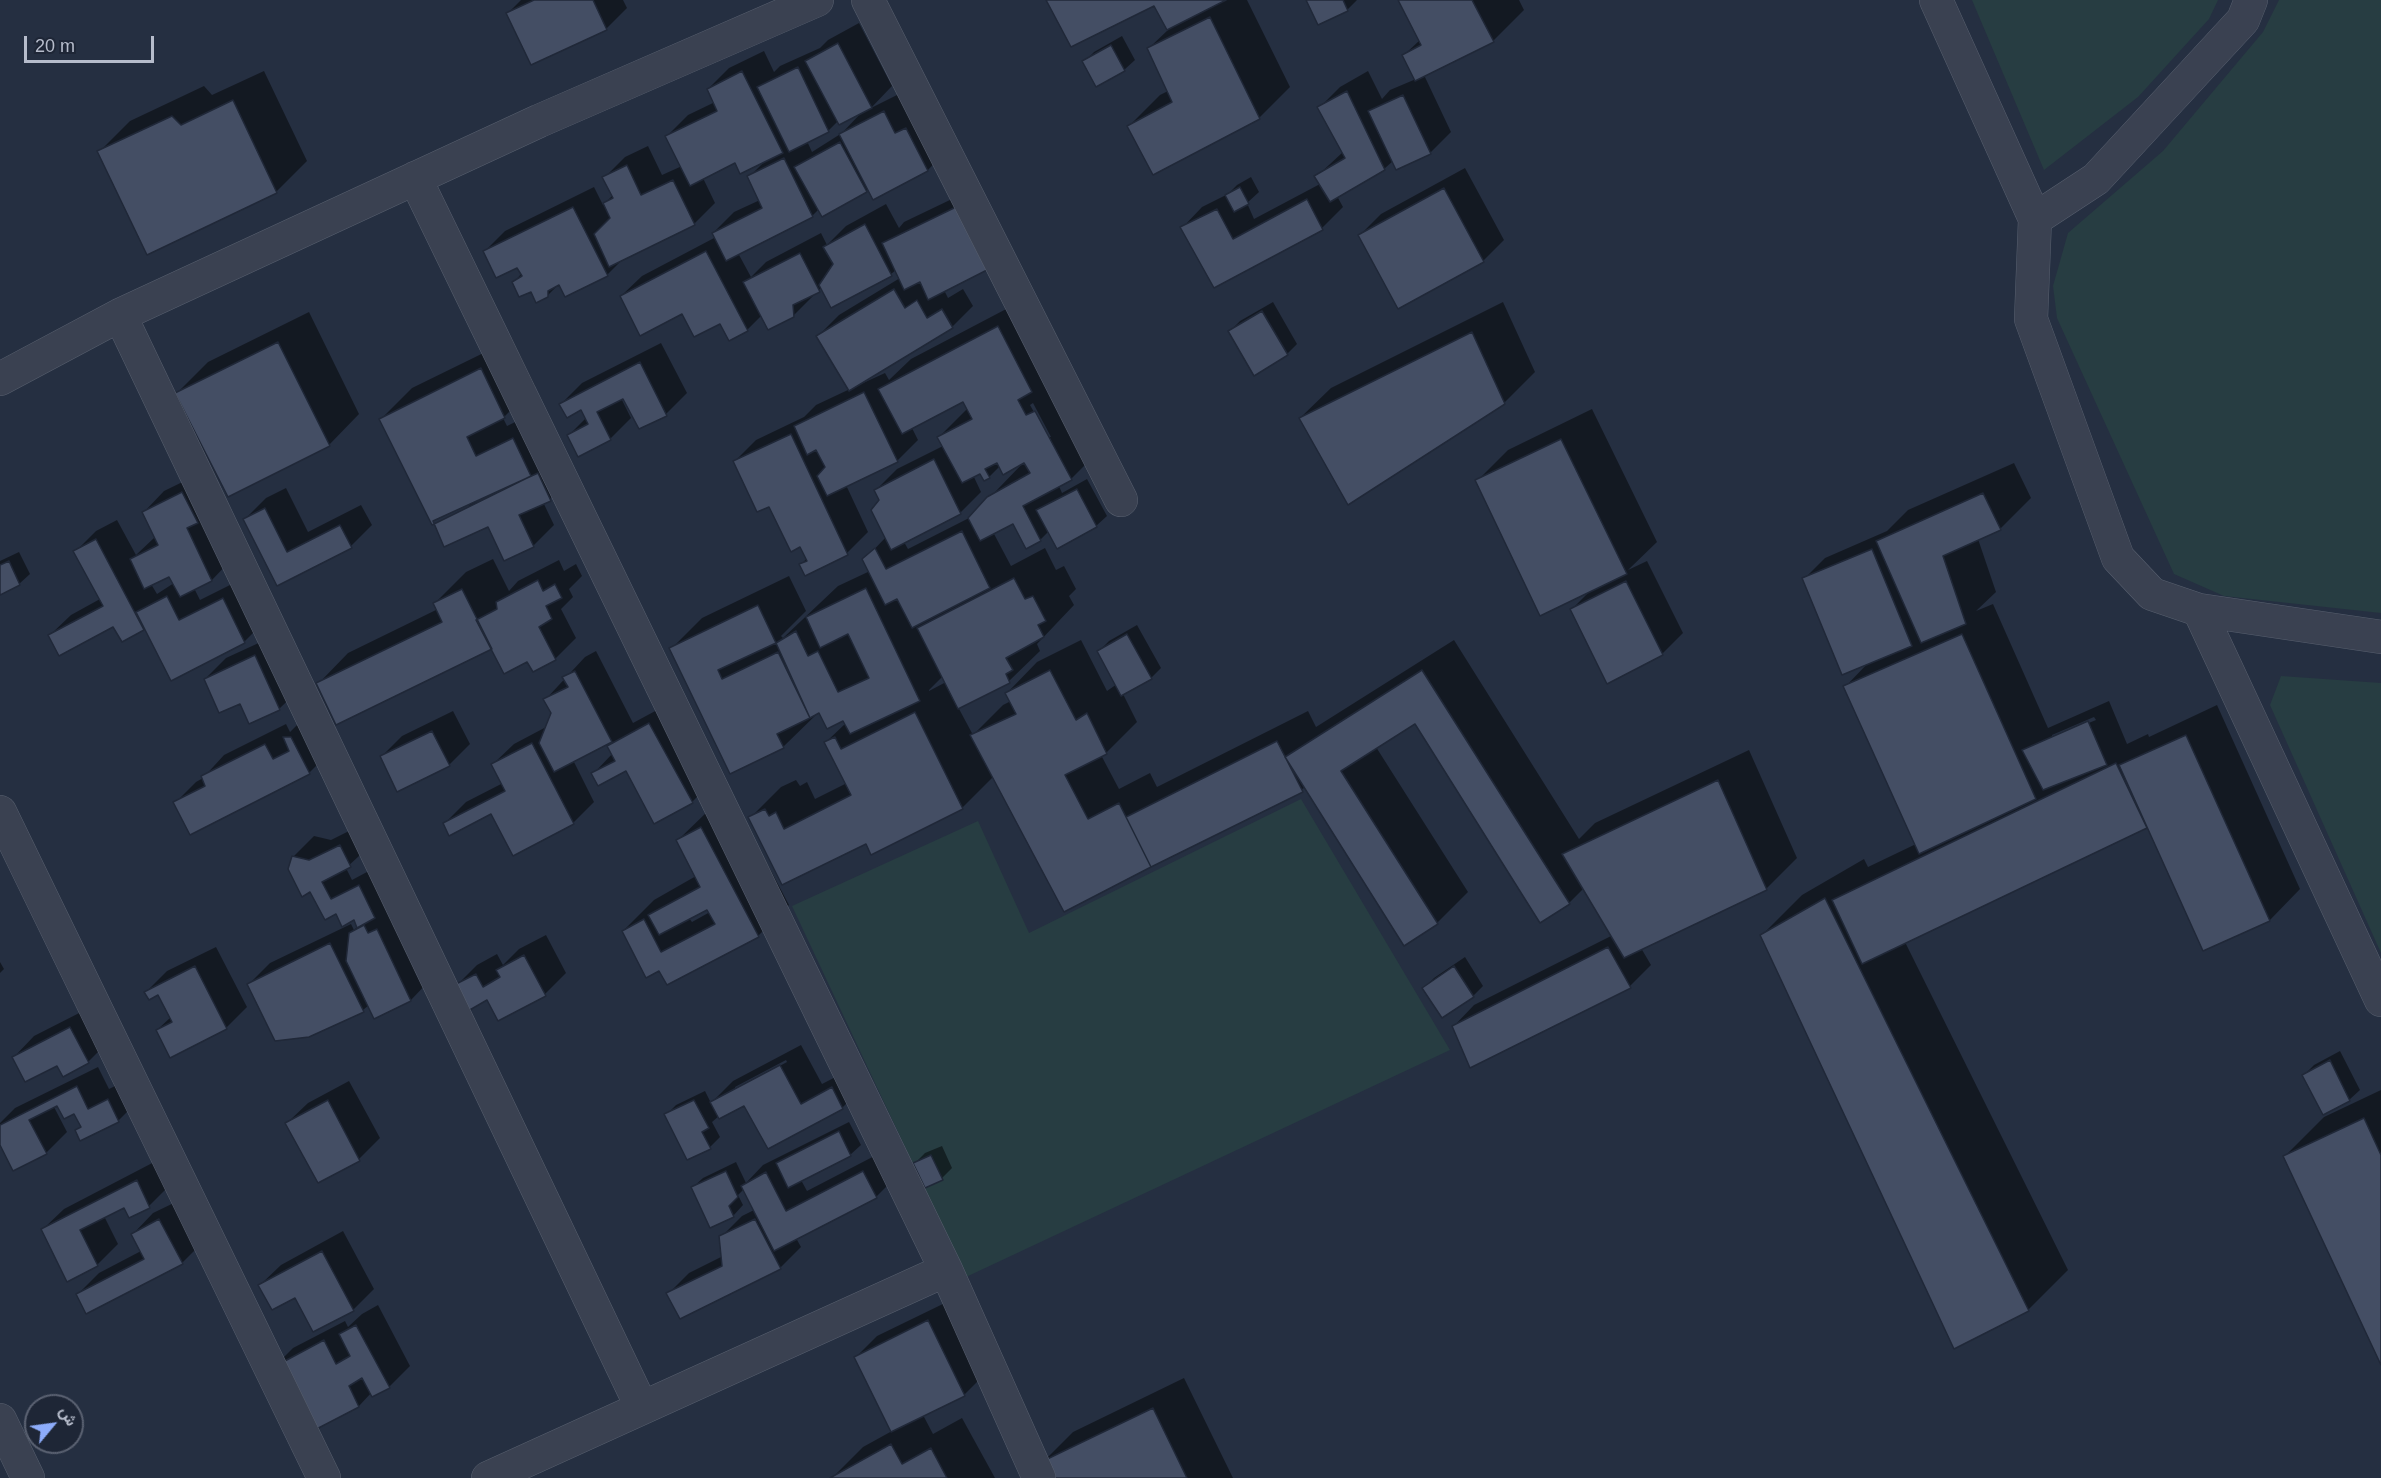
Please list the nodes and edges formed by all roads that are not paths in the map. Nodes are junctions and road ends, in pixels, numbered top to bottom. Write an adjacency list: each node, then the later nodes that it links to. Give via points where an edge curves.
1 (817, 0): 5 (street)
2 (868, 0): 9 (street)
3 (1936, 0): 6 (street)
4 (2251, 0): 6 (street, via 2243,20 2096,179)
5 (415, 178): 7 (street); 14 (street)
6 (2035, 219): 10 (street, via 2031,319 2118,558 2152,594)
7 (120, 315): 8 (street); 15 (street)
8 (0, 379)
9 (1121, 500)
10 (2199, 610): 11 (street); 13 (street)
11 (2381, 637)
12 (0, 812): 18 (street)
13 (2381, 1000)
14 (946, 1270): 15 (street); 20 (street)
15 (642, 1407): 19 (street)
16 (0, 1420): 17 (street)
17 (28, 1478)
18 (324, 1478)
19 (488, 1478)
20 (1039, 1478)

